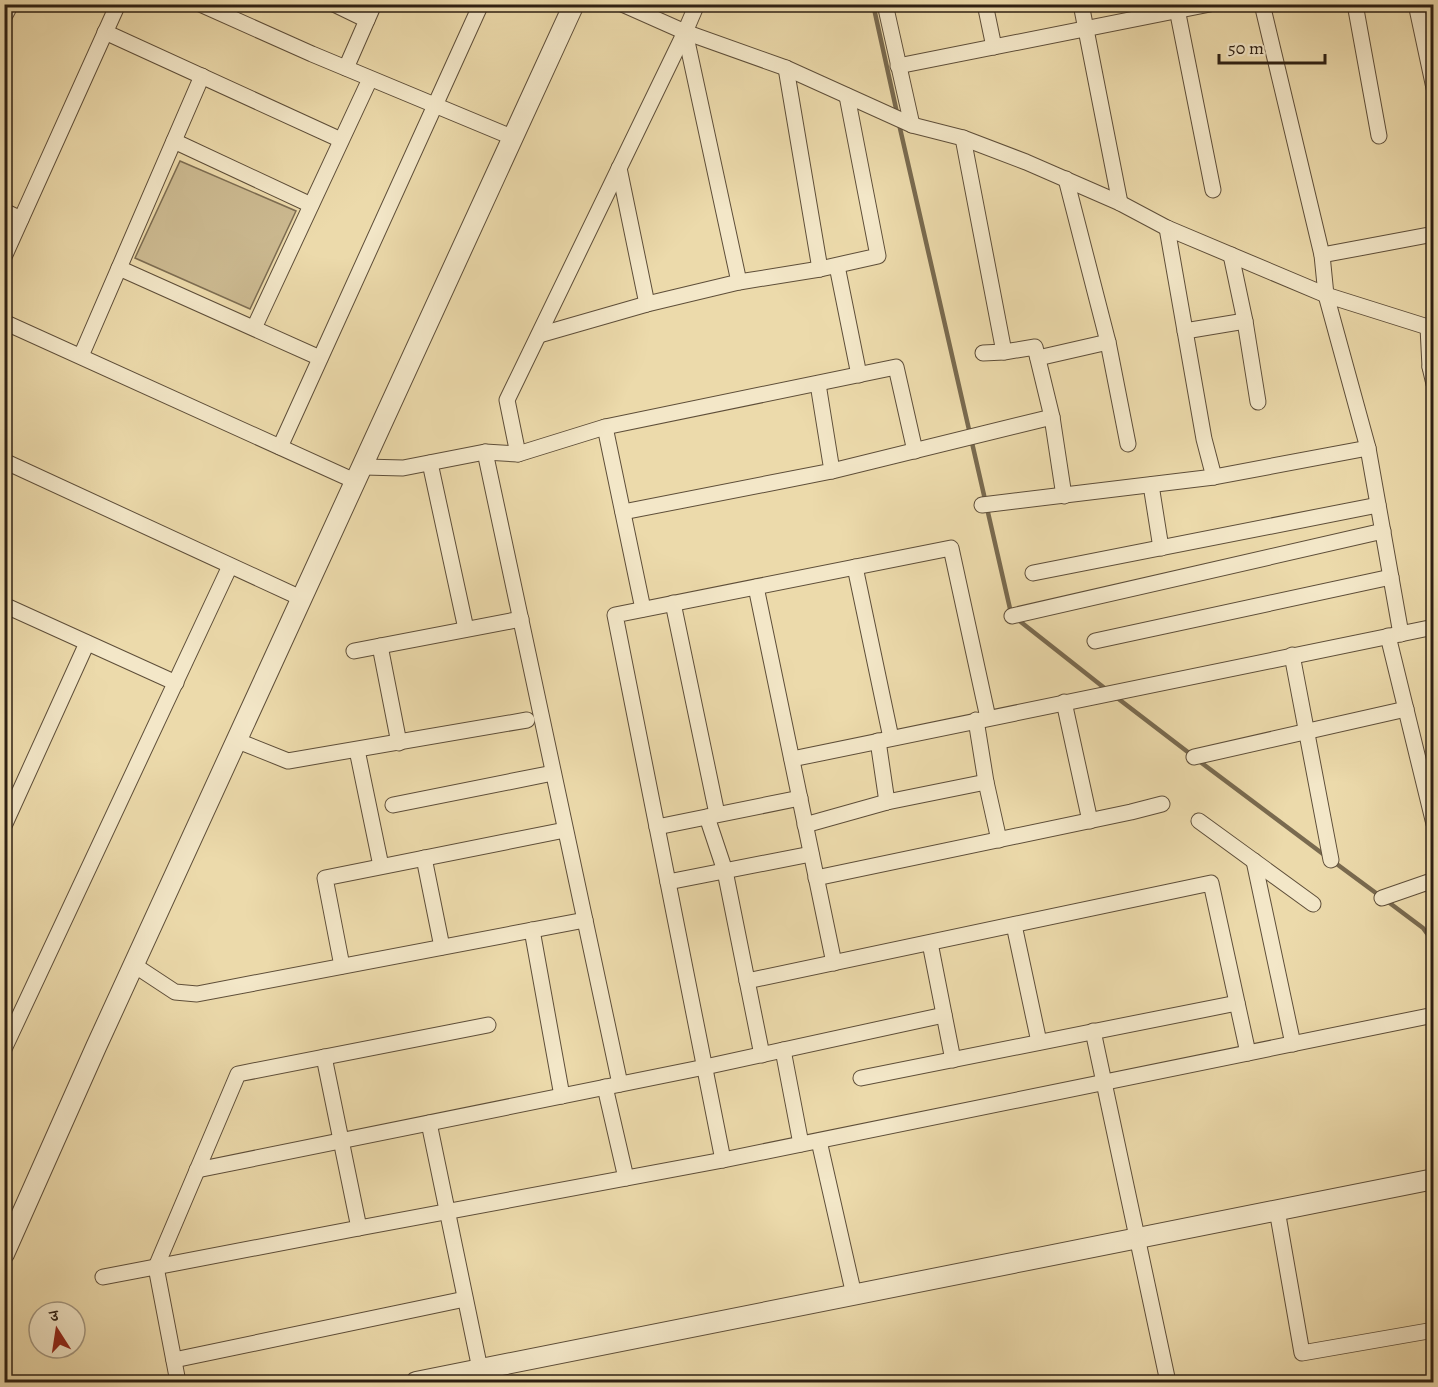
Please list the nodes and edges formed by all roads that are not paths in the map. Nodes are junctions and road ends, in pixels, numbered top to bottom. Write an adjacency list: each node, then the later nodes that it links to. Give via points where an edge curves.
1 (11, 4): 18 (street)
2 (118, 4): 21 (street)
3 (200, 4): 25 (street)
4 (334, 4): 19 (street)
5 (374, 4): 19 (street)
6 (481, 4): 31 (street)
7 (574, 4): 34 (street)
8 (622, 4): 22 (street)
9 (697, 4): 22 (street)
10 (885, 4): 24 (street)
11 (985, 4): 23 (street)
12 (1081, 4): 20 (street)
13 (1210, 4): 17 (street)
14 (1262, 4): 48 (street)
15 (1355, 4): 33 (street)
16 (1416, 4): 29 (street)
17 (1177, 8): 20 (street); 40 (street)
18 (4, 17)
19 (367, 20): 25 (street)
20 (1086, 29): 23 (street); 41 (street)
21 (105, 32): 27 (street); 44 (street)
22 (685, 32): 26 (street); 38 (street); 53 (street)
23 (994, 47): 24 (street)
24 (898, 66): 32 (street)
25 (346, 68): 28 (street)
26 (786, 68): 30 (street); 52 (street)
27 (202, 76): 36 (street); 37 (street)
28 (370, 79): 31 (street); 36 (street)
29 (1434, 88)
30 (847, 96): 32 (street); 50 (street, via 878,256)
31 (435, 106): 34 (street); 66 (street)
32 (912, 125): 35 (street)
33 (1379, 136)
34 (514, 138): 84 (street)
35 (963, 138): 39 (street); 63 (street)
36 (342, 140): 42 (street)
37 (174, 141): 42 (street); 51 (street)
38 (619, 168): 55 (street); 61 (street)
39 (1066, 179): 41 (street); 62 (street)
40 (1213, 190)
41 (1120, 203): 45 (street)
42 (311, 205): 58 (street)
43 (4, 211): 44 (street)
44 (21, 219): 49 (street)
45 (1167, 228): 47 (street); 60 (street)
46 (1434, 234): 48 (street)
47 (1232, 255): 54 (street); 56 (street)
48 (1322, 255): 54 (street)
49 (4, 257)
50 (837, 266): 52 (street); 69 (street)
51 (119, 268): 58 (street); 65 (street)
52 (820, 269): 53 (street)
53 (739, 282): 55 (street)
54 (1326, 295): 59 (street); 77 (street)
55 (647, 304): 61 (street)
56 (1245, 321): 60 (street); 72 (street)
57 (4, 322): 65 (street)
58 (254, 328): 66 (street)
59 (1431, 328): 68 (street)
60 (1185, 331): 85 (street)
61 (539, 335): 80 (street, via 507,400)
62 (1108, 342): 67 (street); 75 (street)
63 (1004, 352): 64 (street); 67 (street, via 1035,346)
64 (983, 353)
65 (81, 356): 76 (street)
66 (320, 358): 76 (street)
67 (1038, 358): 73 (street)
68 (1432, 365): 71 (street)
69 (859, 375): 70 (street); 78 (street, via 896,367)
70 (818, 384): 74 (street); 83 (street)
71 (1434, 384)
72 (1258, 402)
73 (1052, 417): 78 (street); 87 (street)
74 (606, 427): 80 (street); 90 (street)
75 (1128, 444)
76 (280, 447): 84 (street)
77 (1368, 448): 85 (street); 89 (street)
78 (915, 451): 83 (street)
79 (485, 452): 80 (street); 82 (street); 103 (street)
80 (518, 454)
81 (4, 460): 93 (street)
82 (430, 463): 84 (street); 105 (street)
83 (832, 471): 90 (street)
84 (360, 474): 98 (street)
85 (1214, 477): 86 (street)
86 (1151, 485): 87 (street); 92 (street)
87 (1064, 496): 88 (street)
88 (982, 505)
89 (1378, 505): 91 (street); 92 (street)
90 (623, 512): 101 (street)
91 (1383, 531): 96 (street); 102 (street)
92 (1161, 548): 95 (street)
93 (230, 566): 98 (street); 112 (street)
94 (855, 567): 97 (street); 115 (street, via 951,548); 118 (street)
95 (1033, 573)
96 (1391, 577): 106 (street); 107 (street)
97 (756, 587): 99 (street); 123 (street)
98 (303, 599): 119 (street)
99 (673, 603): 101 (street); 130 (street)
100 (4, 605): 108 (street)
101 (643, 609): 136 (street, via 615,615)
102 (1012, 616)
103 (521, 619): 105 (street); 124 (street)
104 (1434, 627): 106 (street)
105 (466, 629): 109 (street)
106 (1395, 635): 111 (street); 114 (street)
107 (1095, 641)
108 (87, 643): 112 (street); 135 (street)
109 (380, 646): 110 (street); 120 (street)
110 (354, 651)
111 (1292, 655): 113 (street); 117 (street)
112 (176, 683): 163 (street)
113 (1064, 702): 115 (street); 131 (street)
114 (1406, 709): 117 (street); 133 (street)
115 (982, 719): 118 (street); 125 (street)
116 (527, 720): 120 (street)
117 (1306, 731): 122 (street); 141 (street)
118 (884, 739): 123 (street); 127 (street)
119 (238, 741): 121 (street, via 288,761); 156 (street)
120 (399, 743): 121 (street)
121 (357, 750): 143 (street)
122 (1194, 757)
123 (792, 759): 126 (street)
124 (553, 773): 129 (street); 137 (street)
125 (986, 782): 127 (street); 138 (street)
126 (800, 798): 130 (street); 134 (street)
127 (887, 802): 134 (street)
128 (1162, 804): 131 (street)
129 (393, 805)
130 (712, 815): 136 (street); 144 (street)
131 (1090, 821): 138 (street)
132 (1199, 821): 142 (street)
133 (1434, 824)
134 (805, 825): 139 (street)
135 (4, 826)
136 (657, 827): 147 (street)
137 (566, 830): 140 (street); 150 (street)
138 (999, 840): 145 (street)
139 (811, 854): 144 (street); 145 (street)
140 (424, 858): 143 (street); 154 (street)
141 (1332, 860)
142 (1254, 861): 149 (street); 166 (street)
143 (381, 866): 157 (street, via 325,878)
144 (725, 871): 147 (street); 158 (street)
145 (816, 878): 155 (street)
146 (1434, 880): 148 (street)
147 (668, 882): 173 (street)
148 (1382, 898)
149 (1313, 904)
150 (585, 920): 152 (street); 176 (street)
151 (1014, 925): 153 (street); 159 (street, via 1211,883); 165 (street)
152 (532, 930): 154 (street); 177 (street)
153 (930, 943): 155 (street); 160 (street)
154 (442, 947): 157 (street)
155 (834, 963): 158 (street)
156 (134, 965): 157 (street, via 175,992 197,994); 190 (street)
157 (342, 966)
158 (747, 981): 170 (street)
159 (1237, 1002): 164 (street); 169 (street)
160 (944, 1015): 168 (street); 172 (street)
161 (1434, 1015): 166 (street)
162 (488, 1025): 171 (street)
163 (8, 1032): 167 (street)
164 (1093, 1032): 165 (street); 175 (street)
165 (1039, 1042): 172 (street)
166 (1293, 1044): 169 (street)
167 (4, 1049)
168 (783, 1050): 170 (street); 181 (street)
169 (1248, 1053): 175 (street)
170 (762, 1055): 173 (street)
171 (324, 1057): 179 (street); 183 (street, via 238,1074)
172 (953, 1060): 174 (street)
173 (705, 1067): 176 (street); 182 (street)
174 (861, 1078)
175 (1104, 1083): 180 (street); 189 (street)
176 (612, 1086): 177 (street); 184 (street)
177 (562, 1096): 178 (street)
178 (429, 1123): 179 (street); 186 (street)
179 (342, 1141): 183 (street); 188 (street)
180 (819, 1141): 181 (street); 193 (street)
181 (801, 1144): 182 (street)
182 (723, 1160): 184 (street)
183 (197, 1170): 191 (street)
184 (626, 1178): 186 (street)
185 (1434, 1179): 187 (street)
186 (447, 1210): 188 (street); 194 (street)
187 (1277, 1210): 189 (street); 195 (street, via 1302,1353)
188 (359, 1228): 191 (street)
189 (1137, 1239): 193 (street); 200 (street)
190 (6, 1249)
191 (156, 1267): 192 (street); 196 (street)
192 (103, 1277)
193 (854, 1295): 197 (street)
194 (465, 1299): 196 (street); 197 (street)
195 (1434, 1330)
196 (174, 1360): 198 (street)
197 (480, 1369): 199 (street)
198 (178, 1383)
199 (416, 1383)
200 (1168, 1383)

